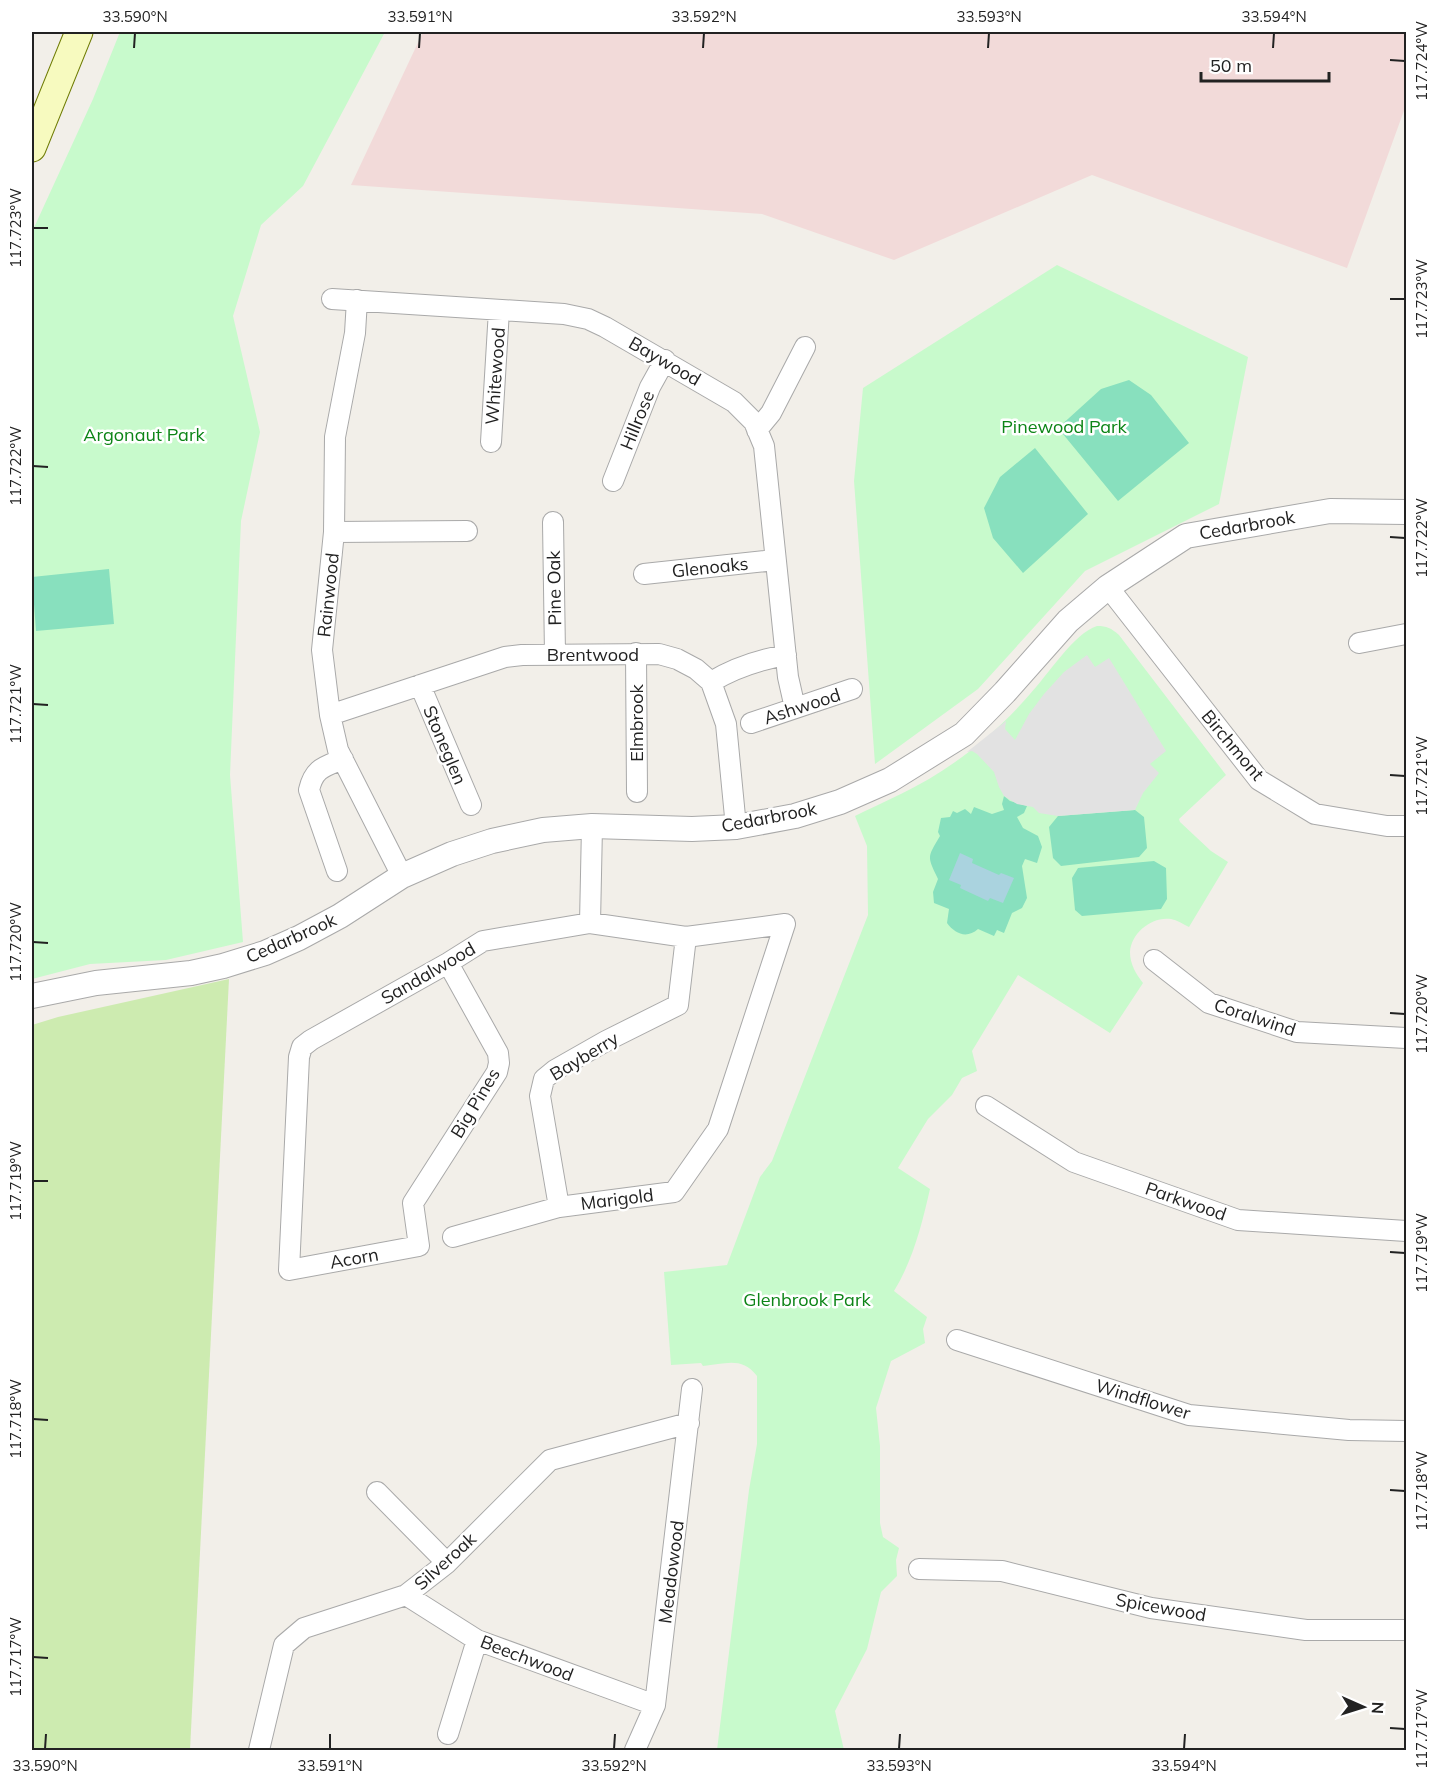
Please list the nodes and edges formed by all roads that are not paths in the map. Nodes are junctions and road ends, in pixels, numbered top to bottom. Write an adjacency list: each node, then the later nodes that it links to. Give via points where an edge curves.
1 (79, 32): 2 (main road)
2 (32, 148)
3 (332, 299): 4 (street, Baywood)
4 (357, 300): 5 (street, Baywood); 14 (street, Rainwood, via 355,333 335,437)
5 (499, 310): 7 (street, Baywood, via 564,314 588,320); 9 (street, Whitewood)
6 (805, 347): 8 (street, via 771,413)
7 (665, 360): 8 (street, Baywood, via 734,402); 10 (street, Hillrose, via 650,387)
8 (757, 430): 15 (street, Baywood, via 764,446)
9 (491, 442)
10 (613, 481)
11 (1407, 512): 17 (street, Cedarbrook, via 1330,511 1186,536)
12 (553, 522): 21 (street, Pine Oak)
13 (467, 531): 14 (street)
14 (334, 532): 27 (street, Rainwood, via 322,650)
15 (776, 560): 16 (street, Glenoaks); 22 (street, Baywood)
16 (644, 574)
17 (1108, 587): 33 (street, Birchmont, via 1259,780 1315,814); 34 (street, Cedarbrook, via 1068,621 967,730 921,762 840,802 795,816)
18 (1407, 634): 19 (street)
19 (1359, 643)
20 (636, 653): 21 (street, Brentwood); 23 (street, Brentwood, via 676,659); 30 (street, Elmbrook)
21 (555, 654): 24 (street, Brentwood, via 505,657)
22 (786, 655): 23 (street, via 732,670); 26 (street, Baywood)
23 (711, 682): 34 (street, via 726,724)
24 (420, 685): 27 (street, Brentwood); 31 (street, Stoneglen)
25 (852, 689): 26 (street, Ashwood)
26 (795, 708): 28 (street, Ashwood)
27 (330, 715): 29 (street, Rainwood)
28 (751, 723)
29 (343, 759): 35 (street, via 322,767 312,777 309,790); 36 (street, Rainwood)
30 (637, 792)
31 (471, 805)
32 (592, 826): 34 (street, Cedarbrook); 36 (street, Cedarbrook, via 543,830 492,841); 37 (street)
33 (1407, 826)
34 (736, 827)
35 (337, 871)
36 (402, 876): 42 (street, Cedarbrook, via 340,916 265,953 191,973 96,983)
37 (590, 923): 39 (street, Sandalwood); 41 (street, Sandalwood, via 483,941)
38 (785, 924): 39 (street, Sandalwood); 45 (street, Marigold, via 718,1129 674,1192)
39 (686, 937): 45 (street, Bayberry, via 678,1005 606,1041 544,1079 540,1096)
40 (1154, 960): 43 (street, Coralwind, via 1209,1003 1297,1032)
41 (448, 963): 48 (street, Big Pines, via 498,1053 499,1063 413,1203); 49 (street, Sandalwood, via 302,1047)
42 (32, 996)
43 (1407, 1038)
44 (986, 1106): 46 (street, Parkwood, via 1074,1162 1238,1220)
45 (559, 1207): 47 (street, Marigold)
46 (1407, 1231)
47 (453, 1238)
48 (419, 1246): 49 (street, Acorn)
49 (289, 1270)
50 (957, 1340): 53 (street, Windflower, via 1189,1415 1349,1430)
51 (692, 1389): 52 (street, Meadowood)
52 (689, 1423): 55 (street, Silveroak, via 550,1460); 60 (street, Meadowood)
53 (1407, 1431)
54 (377, 1492): 55 (street)
55 (447, 1563): 57 (street, Silveroak)
56 (919, 1569): 58 (street, Spicewood, via 1002,1571 1151,1608 1306,1630)
57 (406, 1595): 59 (street, Beechwood); 62 (street, Silveroak, via 304,1628 292,1636 284,1645)
58 (1407, 1630)
59 (477, 1640): 60 (street, Beechwood); 61 (street)
60 (655, 1705): 63 (street, Meadowood)
61 (448, 1734)
62 (264, 1749)
63 (635, 1750)

